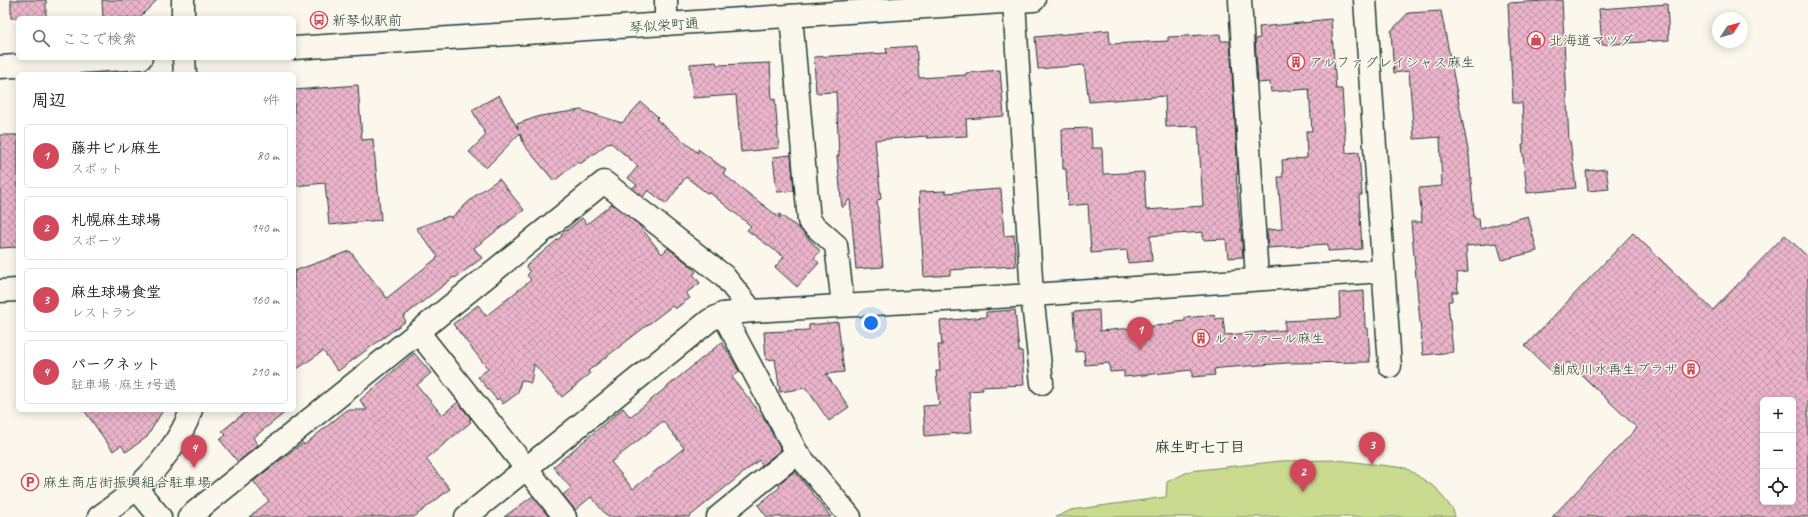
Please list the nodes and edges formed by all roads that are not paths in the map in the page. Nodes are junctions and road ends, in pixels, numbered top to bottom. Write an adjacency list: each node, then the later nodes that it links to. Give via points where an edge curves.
1 (183, 0): 8 (street)
2 (666, 0): 10 (street)
3 (1240, 0): 17 (street)
4 (1365, 0): 16 (street)
5 (1024, 1): 6 (street, 琴似栄町通); 20 (street)
6 (980, 2): 7 (street, 琴似栄町通)
7 (842, 6): 9 (street, 琴似栄町通)
8 (183, 16)
9 (791, 16): 10 (street, 琴似栄町通); 21 (street, via 808,222 836,245)
10 (666, 24): 11 (street, 琴似栄町通)
11 (296, 48)
12 (110, 60): 14 (street)
13 (184, 60): 15 (street)
14 (0, 67)
15 (185, 72)
16 (1383, 271): 17 (street); 25 (street)
17 (1257, 279): 20 (street)
18 (16, 290): 19 (street)
19 (0, 291)
20 (1032, 295): 21 (street); 26 (street)
21 (843, 305): 22 (street)
22 (752, 311): 23 (street); 24 (street, via 724,276 604,182)
23 (723, 314): 28 (street); 29 (street, via 710,320)
24 (418, 332): 29 (street); 33 (street)
25 (1390, 366)
26 (1042, 383)
27 (191, 412): 30 (street, via 174,443)
28 (797, 453): 36 (street); 37 (street)
29 (526, 469): 34 (street); 35 (street)
30 (136, 488): 31 (street); 32 (street)
31 (99, 517)
32 (160, 517)
33 (189, 517)
34 (466, 517)
35 (565, 517)
36 (718, 517)
37 (850, 517)

